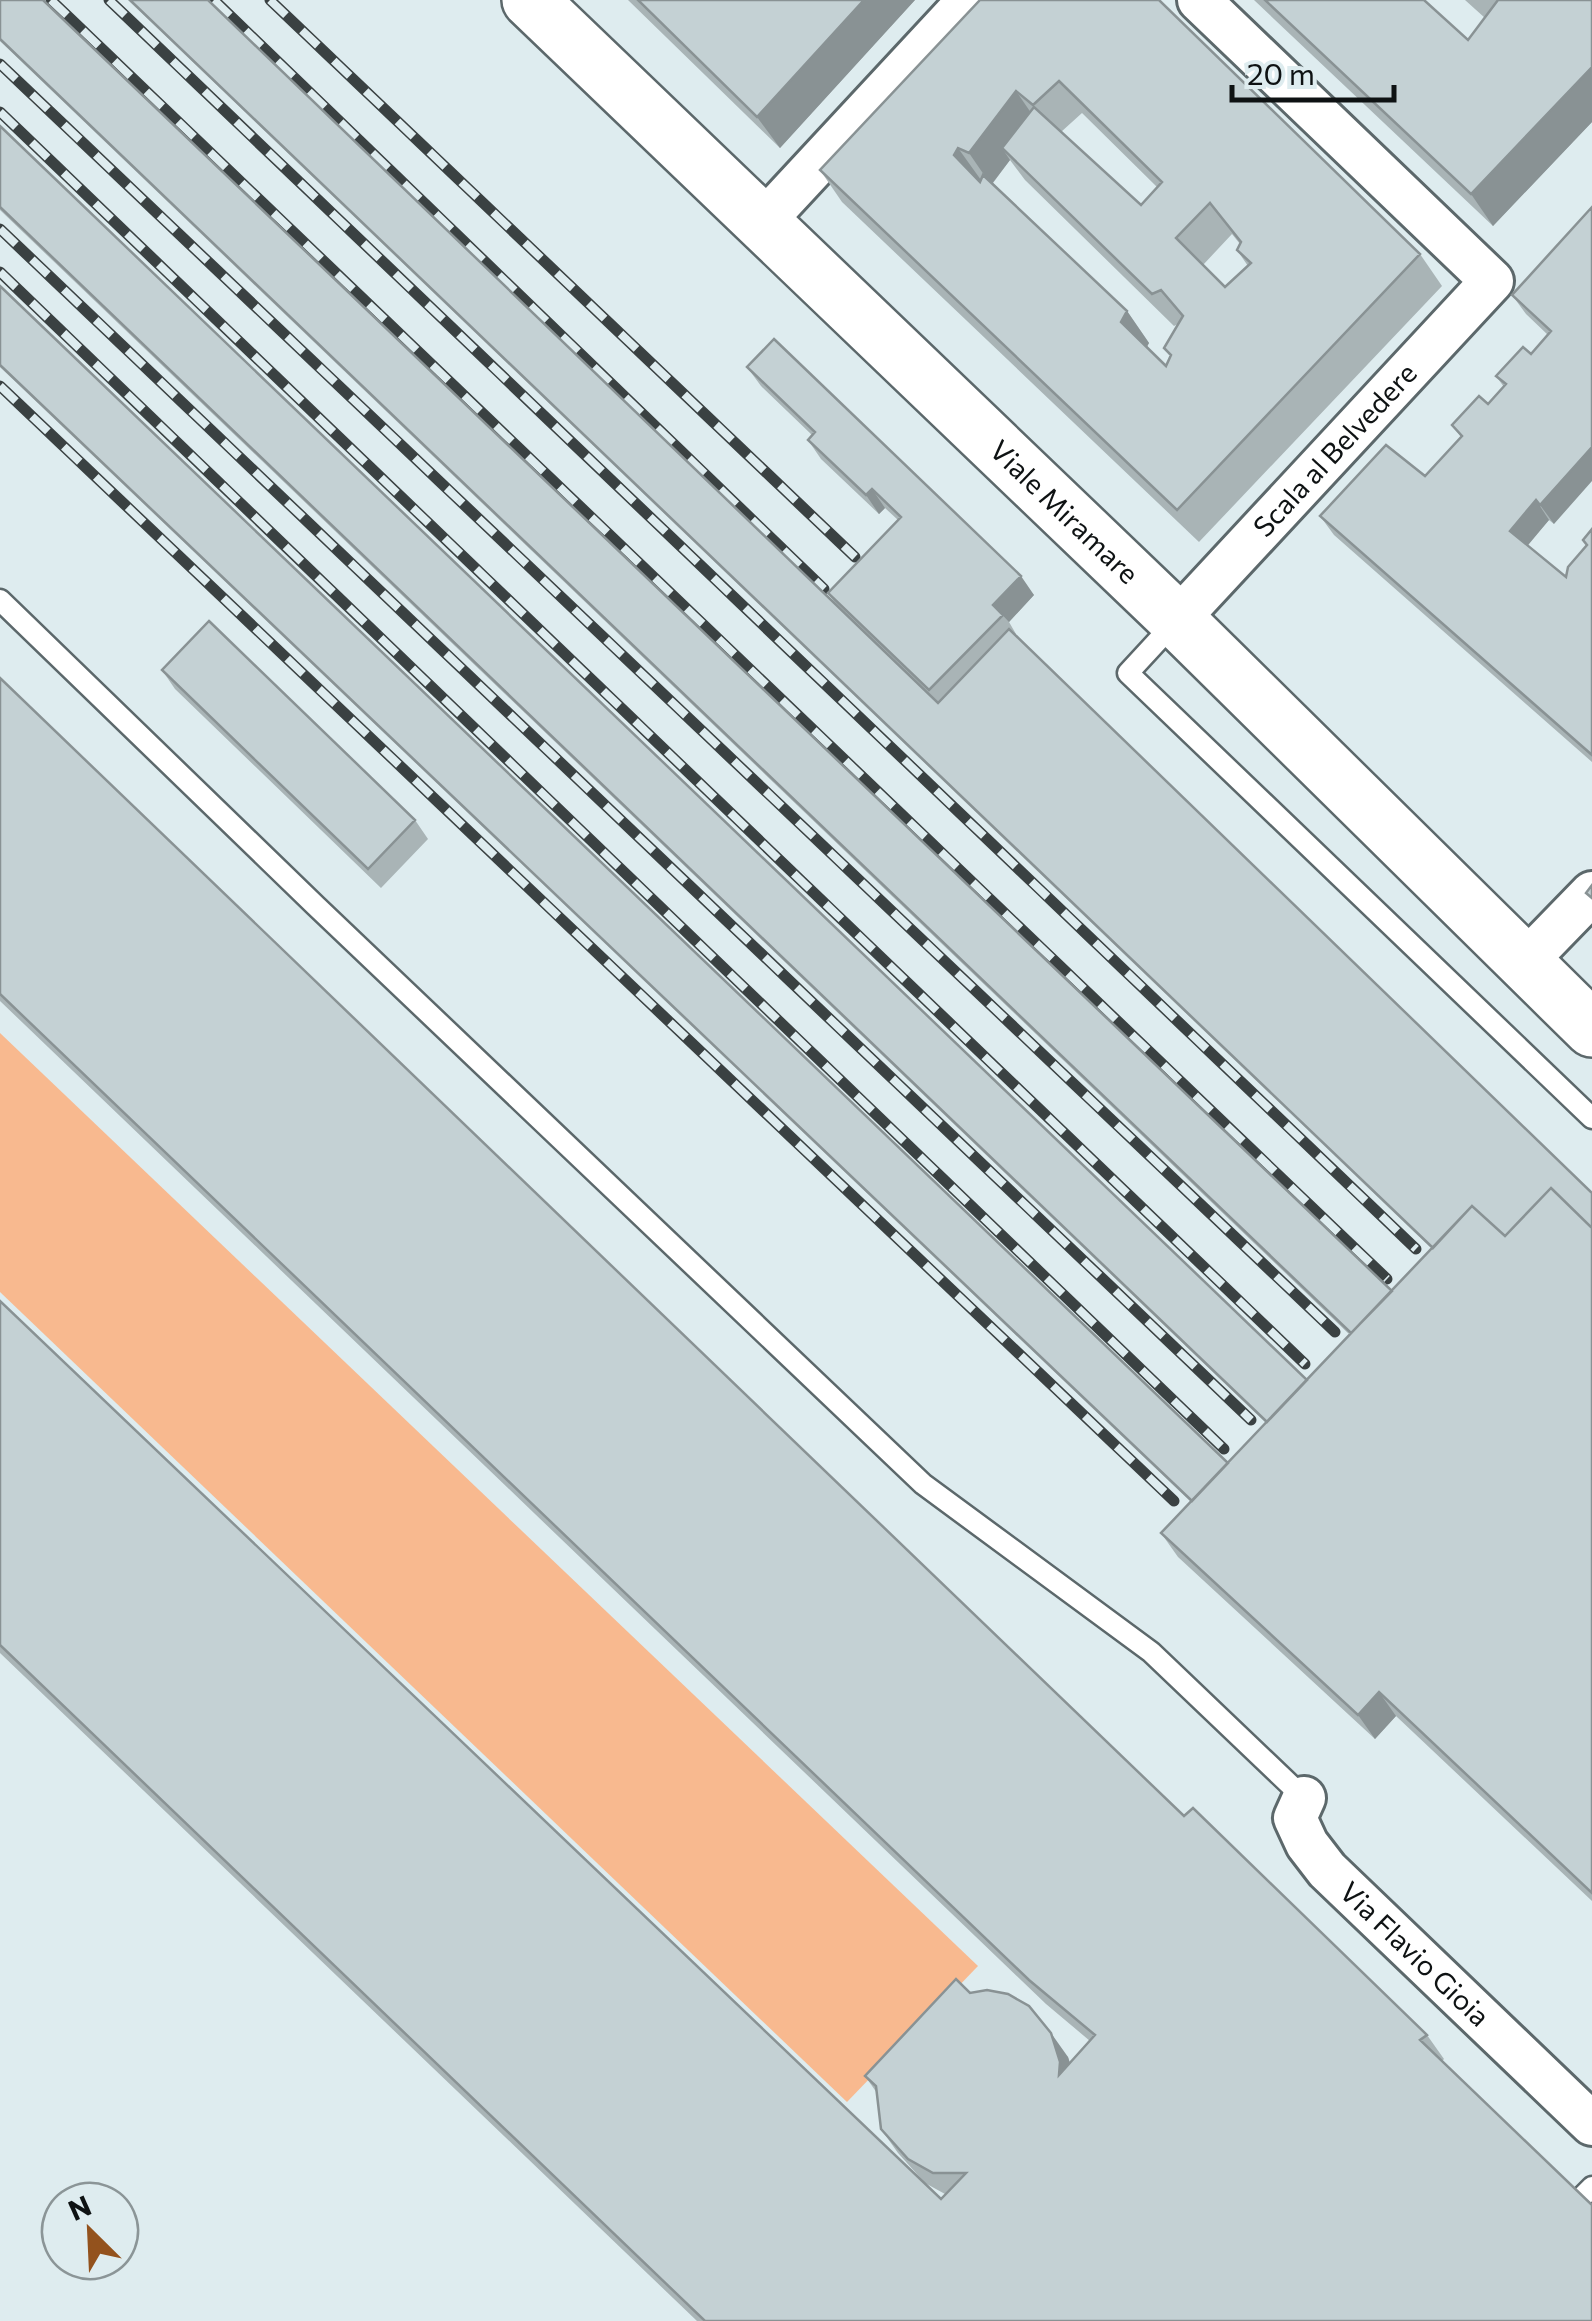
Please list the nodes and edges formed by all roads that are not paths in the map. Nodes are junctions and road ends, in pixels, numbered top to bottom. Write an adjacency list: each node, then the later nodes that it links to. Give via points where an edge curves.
1 (530, 0): 4 (main road, Viale Miramare)
2 (969, 0): 4 (street)
3 (1199, 0): 6 (street, Scala al Belvedere, via 1492,281)
4 (762, 222): 6 (main road, Viale Miramare)
5 (0, 600): 11 (lane, via 923,1484 1151,1652)
6 (1177, 620): 8 (main road, Viale Miramare); 10 (lane, via 1128,673)
7 (1592, 893): 8 (street)
8 (1524, 963): 9 (main road, Viale Miramare)
9 (1592, 1029)
10 (1592, 1118)
11 (1289, 1783): 12 (street, Via Flavio Gioia, via 1295,1818 1327,1870)
12 (1592, 2124)

